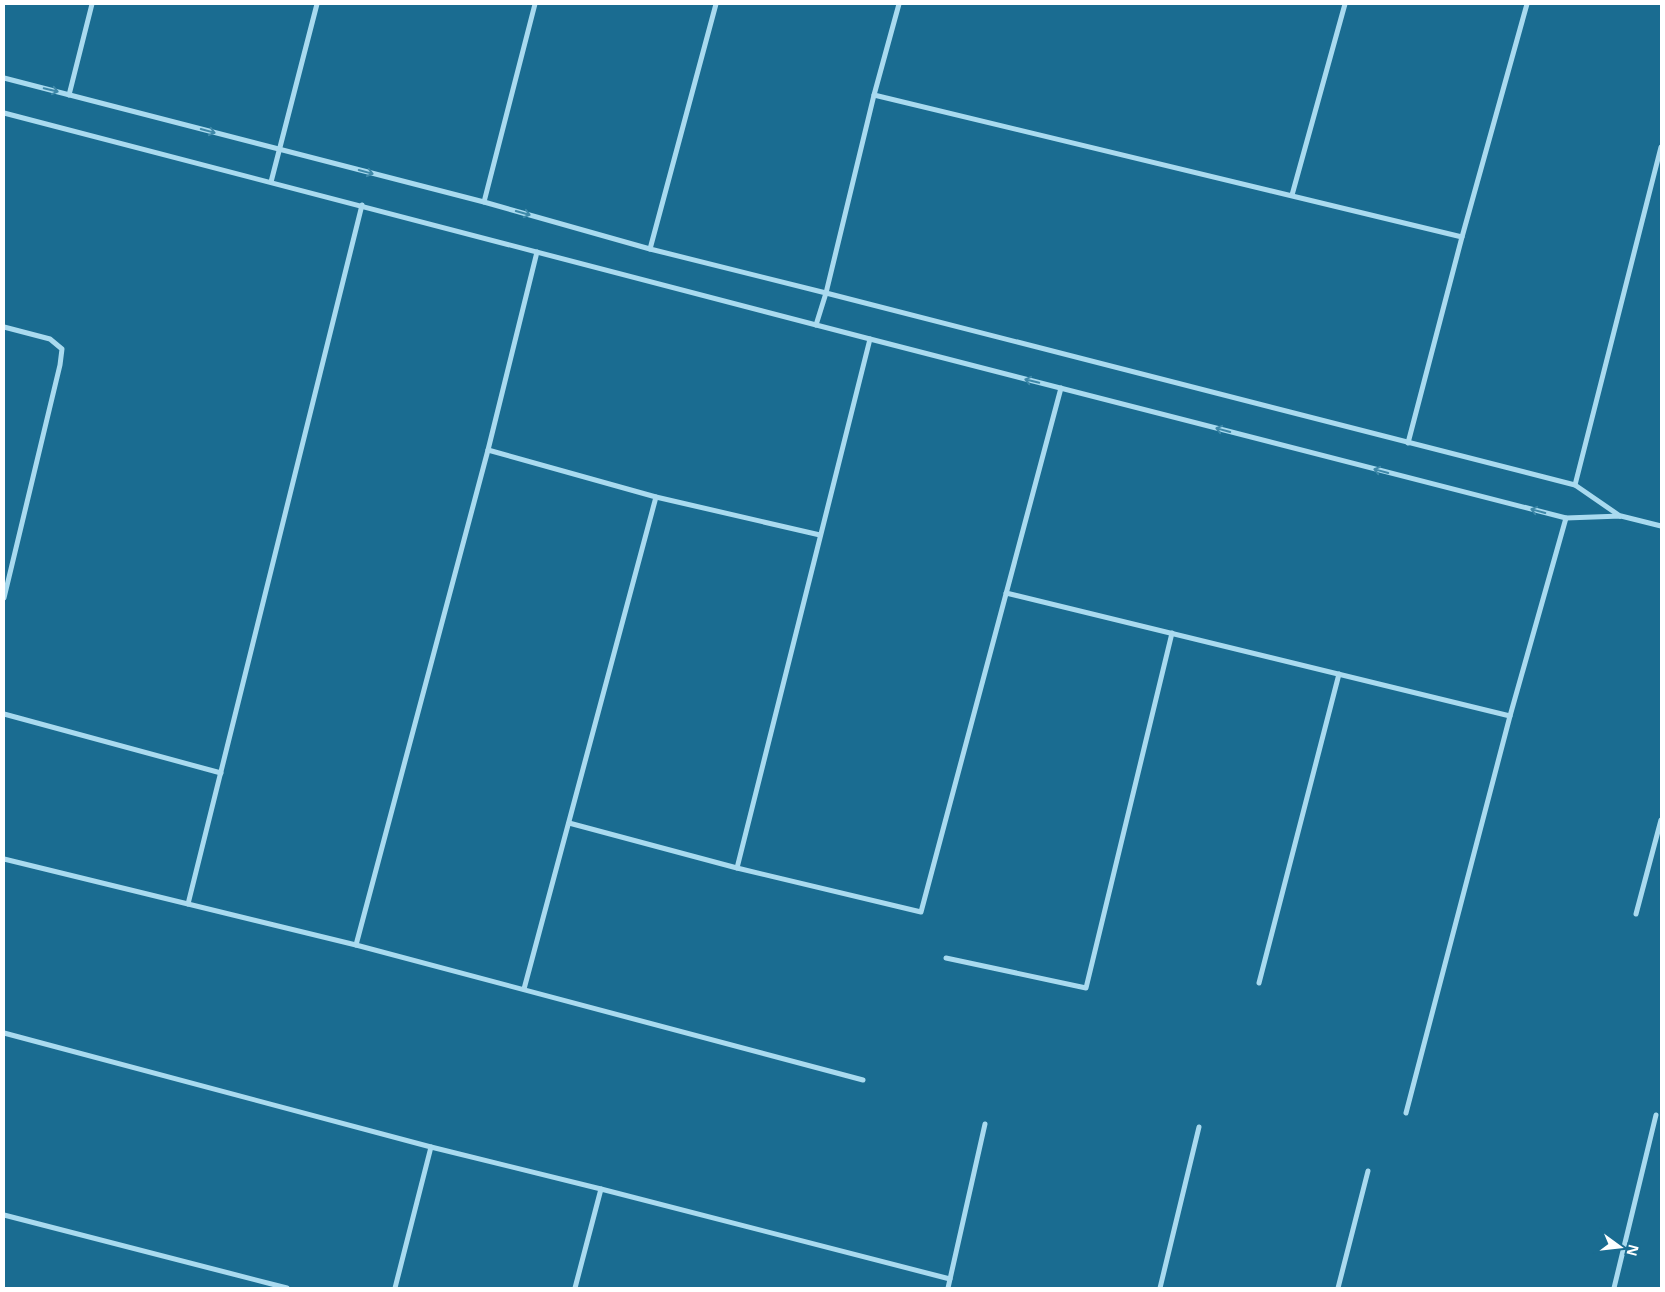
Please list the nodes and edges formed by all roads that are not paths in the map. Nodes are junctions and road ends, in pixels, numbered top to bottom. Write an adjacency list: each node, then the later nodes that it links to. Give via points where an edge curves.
1 (92, 4): 9 (street)
2 (317, 4): 13 (street)
3 (535, 4): 16 (street)
4 (716, 4): 19 (street)
5 (898, 4): 10 (street)
6 (1345, 4): 15 (street)
7 (1526, 4): 18 (street)
8 (4, 78): 9 (street, one-way to 9)
9 (69, 95): 13 (street, one-way to 13)
10 (874, 95): 15 (street); 21 (street)
11 (4, 113): 14 (street)
12 (1661, 147): 28 (street)
13 (280, 150): 14 (street); 16 (street, one-way to 16)
14 (271, 182): 17 (street)
15 (1292, 195): 18 (street)
16 (484, 202): 19 (street, one-way to 19)
17 (362, 205): 20 (street); 40 (street)
18 (1462, 237): 26 (street)
19 (650, 249): 21 (street)
20 (537, 252): 22 (street); 27 (street)
21 (826, 293): 22 (street); 26 (street)
22 (816, 324): 24 (street)
23 (4, 327): 35 (street, via 50,339 62,349)
24 (870, 339): 25 (street, one-way to 24); 33 (street)
25 (1061, 388): 31 (street, one-way to 25); 34 (street)
26 (1408, 443): 28 (street)
27 (488, 450): 29 (street); 47 (street)
28 (1575, 484): 30 (street)
29 (656, 498): 33 (street); 42 (street)
30 (1621, 516): 31 (street); 32 (street)
31 (1566, 518): 39 (street)
32 (1661, 526)
33 (820, 536): 44 (street)
34 (1006, 593): 36 (street); 44 (street, via 921,912)
35 (4, 598)
36 (1172, 633): 37 (street); 48 (street, via 1086,988)
37 (1339, 674): 39 (street); 49 (street)
38 (4, 714): 40 (street)
39 (1510, 716): 53 (street)
40 (221, 773): 45 (street)
41 (1661, 820): 46 (street)
42 (569, 823): 44 (street); 50 (street)
43 (4, 859): 45 (street)
44 (737, 868)
45 (188, 904): 47 (street)
46 (1636, 914)
47 (356, 945): 50 (street)
48 (946, 958)
49 (1259, 983)
50 (524, 989): 52 (street)
51 (4, 1033): 57 (street)
52 (863, 1080)
53 (1406, 1113)
54 (1656, 1115): 68 (street)
55 (984, 1124): 61 (street)
56 (1199, 1127): 66 (street)
57 (431, 1147): 59 (street); 63 (street)
58 (1368, 1171): 67 (street)
59 (601, 1189): 61 (street); 64 (street)
60 (4, 1215): 62 (street)
61 (950, 1279): 65 (street)
62 (287, 1288)
63 (395, 1288)
64 (575, 1288)
65 (948, 1288)
66 (1160, 1288)
67 (1338, 1288)
68 (1614, 1288)

